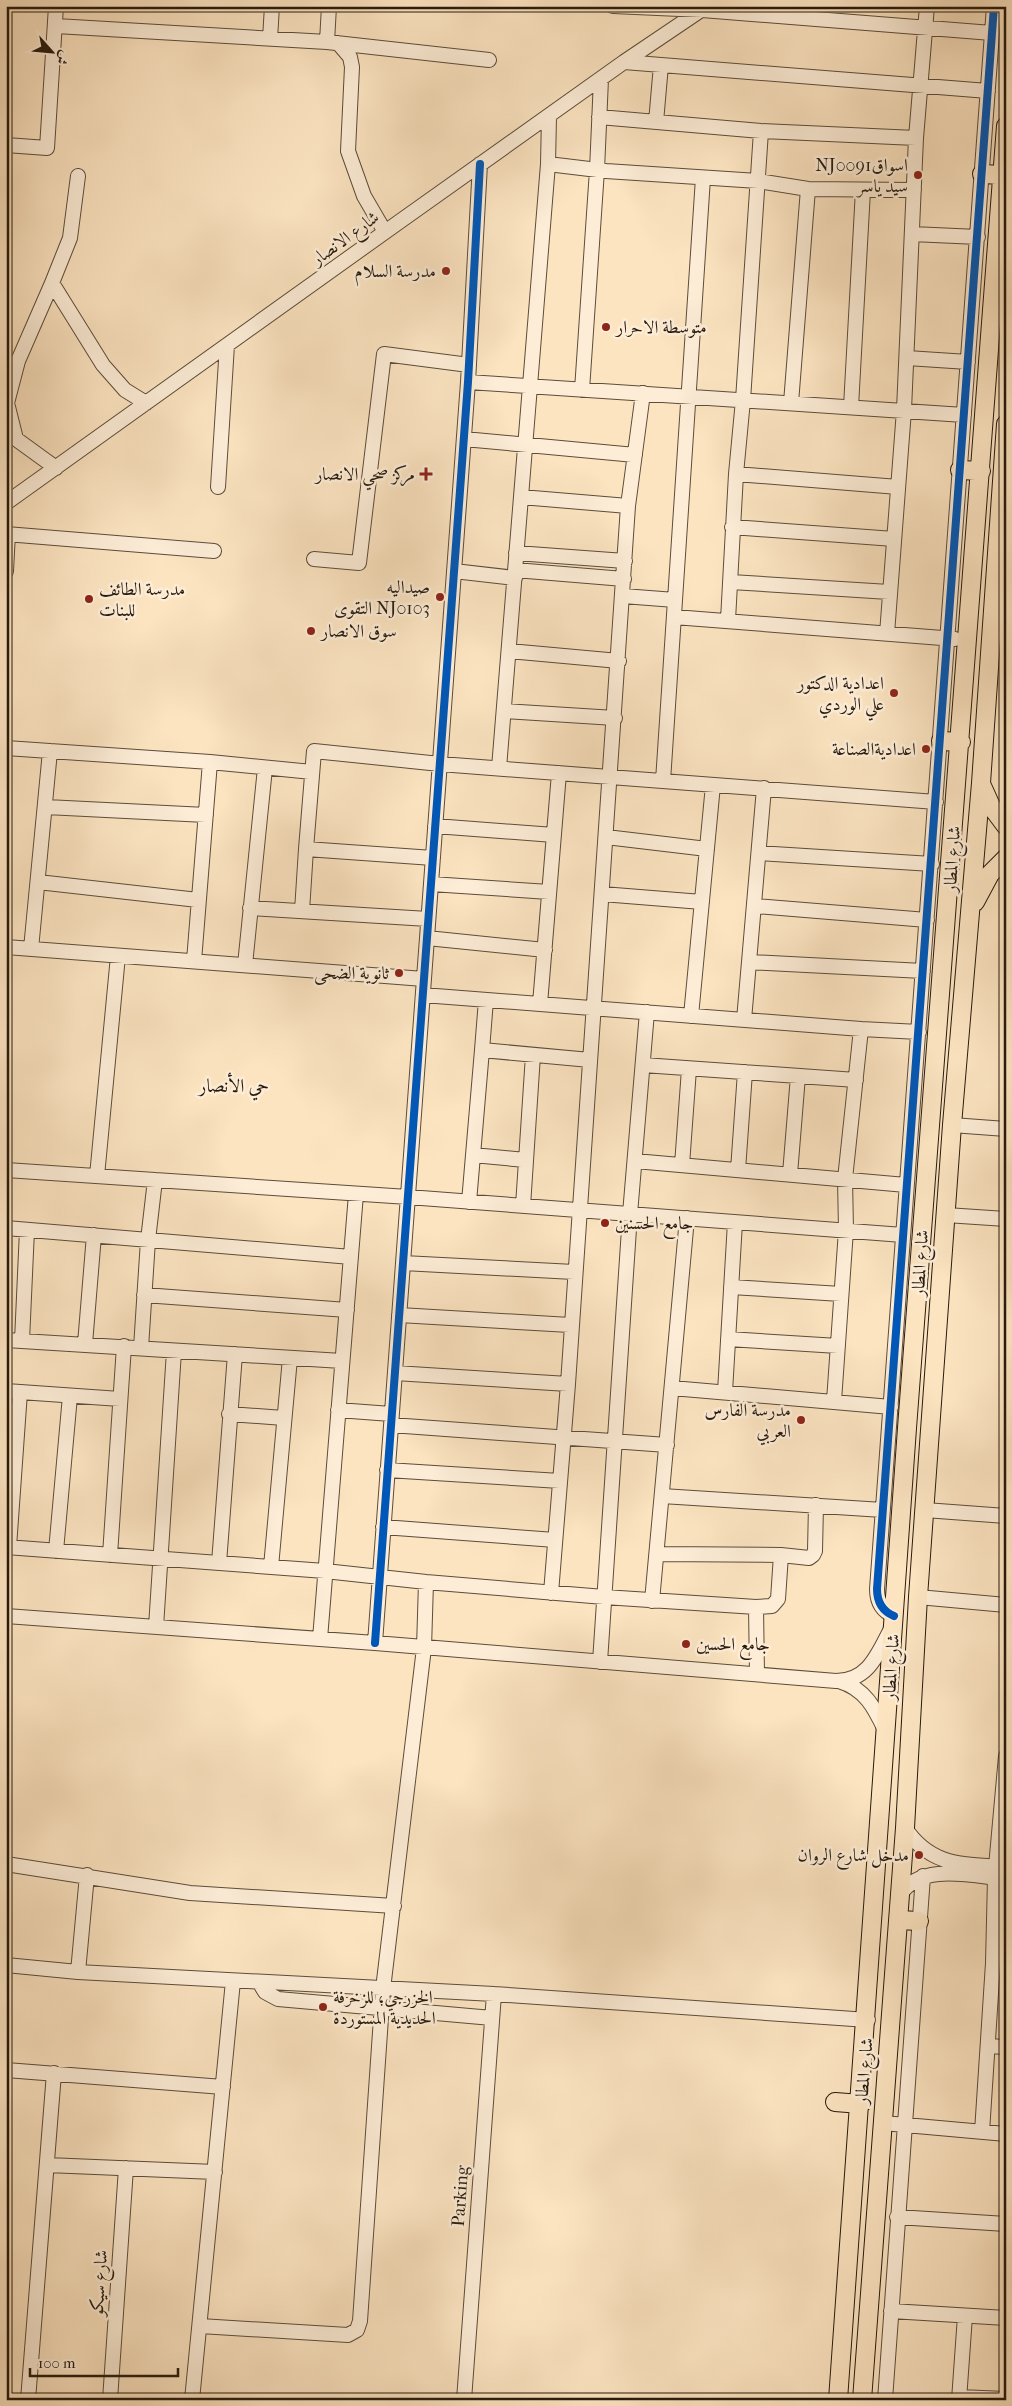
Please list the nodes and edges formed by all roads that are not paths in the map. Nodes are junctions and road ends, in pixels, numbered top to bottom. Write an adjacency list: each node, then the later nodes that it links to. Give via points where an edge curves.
1 (56, 6): 8 (street)
2 (272, 6): 11 (street)
3 (329, 6): 12 (street)
4 (613, 6): 7 (street)
5 (927, 6): 9 (street)
6 (994, 6): 10 (street)
7 (705, 8): 9 (street); 14 (street, شارع الانصار)
8 (56, 26): 11 (street); 25 (street, via 47,148)
9 (926, 27): 10 (street); 17 (street)
10 (992, 32): 18 (street)
11 (270, 39): 12 (street)
12 (332, 43): 13 (street); 37 (street, via 350,57 352,67 348,151 364,196)
13 (489, 60)
14 (624, 62): 15 (street); 16 (street, شارع الانصار)
15 (661, 65): 17 (street); 21 (street)
16 (601, 79): 19 (street, شارع الانصار); 20 (street)
17 (922, 87): 18 (street); 24 (street)
18 (988, 91): 29 (street)
19 (549, 116): 26 (street, شارع الانصار); 27 (street)
20 (599, 117): 21 (street); 28 (street)
21 (656, 122): 23 (street)
22 (1006, 126): 30 (main road, شارع المطار)
23 (761, 131): 24 (street); 33 (street)
24 (916, 138): 36 (street)
25 (6, 146)
26 (480, 164): 37 (street, شارع الانصار); 44 (street)
27 (548, 164): 28 (street); 46 (street)
28 (597, 170): 32 (street); 47 (street)
29 (982, 174): 30 (main road); 39 (street)
30 (1002, 175): 63 (main road, شارع المطار)
31 (78, 176): 40 (street, via 70,238)
32 (703, 178): 33 (street); 49 (street)
33 (758, 181): 34 (street); 50 (street)
34 (808, 189): 35 (street); 53 (street)
35 (863, 190): 36 (street); 54 (street)
36 (914, 190): 38 (street)
37 (385, 232): 41 (street, شارع الانصار)
38 (912, 234): 39 (street); 42 (street)
39 (978, 237): 43 (street)
40 (52, 283): 51 (street, via 18,361); 52 (street, via 104,365 125,390)
41 (227, 345): 52 (street, شارع الانصار); 65 (street)
42 (907, 358): 43 (street); 55 (street)
43 (968, 362): 56 (street)
44 (469, 364): 45 (street); 78 (street, via 384,354 359,563)
45 (468, 382): 46 (street); 58 (street)
46 (530, 386): 47 (street); 59 (street)
47 (582, 390): 48 (street)
48 (643, 393): 49 (street); 60 (street)
49 (690, 396): 50 (street); 89 (street)
50 (743, 400): 53 (street); 64 (street)
51 (6, 403): 61 (street, via 16,439)
52 (146, 403): 61 (street, شارع الانصار)
53 (792, 403): 54 (street)
54 (851, 407): 55 (street)
55 (904, 410): 56 (street); 66 (street)
56 (964, 415): 62 (street)
57 (1006, 424): 69 (main road, شارع المطار)
58 (464, 439): 59 (street); 81 (street)
59 (526, 446): 60 (street); 67 (street)
60 (635, 455): 70 (street)
61 (56, 468): 68 (street, شارع الانصار)
62 (960, 470): 63 (main road); 93 (street)
63 (981, 471): 72 (main road, شارع المطار)
64 (736, 474): 66 (street); 71 (street)
65 (218, 486)
66 (898, 487): 75 (street)
67 (521, 497): 70 (street); 77 (street)
68 (6, 503)
69 (1003, 504): 73 (main road, شارع المطار)
70 (628, 506): 79 (street)
71 (732, 527): 75 (street); 86 (street)
72 (977, 529): 73 (main road, via 990,535); 83 (main road, شارع المطار)
73 (999, 530): 84 (main road, شارع المطار)
74 (7, 534): 76 (street); 80 (street)
75 (894, 539): 87 (street)
76 (214, 551)
77 (516, 553): 79 (street); 82 (street)
78 (314, 559)
79 (625, 561): 85 (street)
80 (6, 570)
81 (454, 571): 82 (street); 104 (street)
82 (515, 574): 85 (street); 95 (street)
83 (972, 575): 84 (main road, via 984,571); 94 (main road, شارع المطار)
84 (995, 576): 111 (main road, شارع المطار)
85 (624, 579): 88 (street)
86 (730, 582): 87 (street); 91 (street)
87 (889, 592): 92 (street)
88 (623, 596): 89 (street); 96 (street)
89 (676, 600): 90 (street)
90 (674, 617): 91 (street); 110 (street)
91 (728, 620): 92 (street)
92 (887, 634): 93 (street)
93 (948, 639): 94 (street); 99 (street)
94 (969, 640): 100 (main road, شارع المطار)
95 (509, 651): 96 (street); 97 (street)
96 (618, 661): 98 (street)
97 (504, 711): 98 (street); 106 (street)
98 (615, 718): 109 (street)
99 (941, 741): 100 (main road); 114 (street)
100 (961, 742): 230 (main road, شارع المطار)
101 (6, 748): 102 (street)
102 (50, 751): 103 (street); 115 (street)
103 (210, 762): 105 (street); 116 (street)
104 (440, 764): 106 (street); 107 (street, via 314,751); 118 (street)
105 (265, 768): 107 (street); 134 (street)
106 (499, 768): 108 (street)
107 (312, 772): 121 (street)
108 (559, 773): 109 (street); 119 (street)
109 (610, 777): 110 (street); 120 (street)
110 (663, 781): 112 (street)
111 (981, 783): 117 (main road); 135 (main road, شارع المطار)
112 (713, 784): 113 (street); 122 (street)
113 (764, 788): 114 (street); 123 (street)
114 (936, 802): 126 (street)
115 (46, 807): 116 (street); 127 (street)
116 (206, 815): 131 (street)
117 (1003, 821)
118 (435, 826): 119 (street); 124 (street)
119 (554, 835): 129 (street)
120 (606, 837): 122 (street); 130 (street)
121 (306, 849): 124 (street); 136 (street)
122 (707, 849): 132 (street)
123 (759, 852): 126 (street); 133 (street)
124 (432, 858): 128 (street)
125 (1005, 859): 135 (main road, via 990,874)
126 (932, 864): 138 (street)
127 (38, 882): 131 (street); 141 (street)
128 (431, 884): 129 (street); 137 (street)
129 (549, 892): 142 (street)
130 (602, 894): 132 (street); 152 (street)
131 (198, 900): 144 (street)
132 (702, 902): 154 (street)
133 (755, 906): 138 (street); 145 (street)
134 (250, 908): 136 (street); 146 (street)
135 (971, 909): 166 (main road, شارع المطار)
136 (302, 911): 137 (street)
137 (428, 919): 139 (street)
138 (927, 920): 147 (street)
139 (427, 938): 142 (street); 148 (street)
140 (6, 947): 141 (street)
141 (31, 949): 143 (street)
142 (545, 950): 151 (street)
143 (118, 956): 144 (street); 175 (street)
144 (194, 961): 146 (street)
145 (750, 962): 147 (street); 155 (street)
146 (245, 965): 148 (street)
147 (923, 971): 157 (street)
148 (424, 979): 149 (street)
149 (422, 995): 150 (street); 180 (street)
150 (486, 1000): 151 (street); 158 (street)
151 (540, 1004): 152 (street)
152 (594, 1008): 153 (street); 160 (street)
153 (647, 1012): 154 (street); 161 (street)
154 (691, 1016): 155 (street)
155 (744, 1020): 156 (street)
156 (861, 1029): 157 (street); 165 (street)
157 (919, 1032): 178 (street)
158 (482, 1050): 159 (street); 168 (street)
159 (532, 1055): 160 (street); 169 (street)
160 (590, 1060): 183 (street)
161 (643, 1065): 162 (street); 170 (street)
162 (689, 1068): 163 (street); 171 (street)
163 (745, 1072): 164 (street); 173 (street)
164 (798, 1076): 165 (street); 174 (street)
165 (856, 1080): 176 (street)
166 (952, 1125): 167 (street); 185 (main road, شارع المطار)
167 (1006, 1129)
168 (473, 1155): 169 (street); 181 (street)
169 (526, 1160): 182 (street)
170 (635, 1161): 171 (street); 184 (street)
171 (682, 1165): 173 (street)
172 (6, 1170): 175 (street)
173 (738, 1170): 174 (street)
174 (790, 1174): 176 (street)
175 (97, 1176): 177 (street)
176 (845, 1179): 178 (street); 191 (street)
177 (154, 1180): 179 (street); 194 (street)
178 (906, 1185): 193 (street)
179 (356, 1194): 180 (street); 195 (street)
180 (408, 1197): 181 (street); 196 (street)
181 (469, 1202): 182 (street)
182 (522, 1206): 183 (street)
183 (580, 1210): 184 (street); 197 (street)
184 (630, 1214): 186 (street); 232 (street)
185 (946, 1215): 187 (street); 229 (main road, شارع المطار)
186 (687, 1218): 188 (street); 217 (street)
187 (1006, 1219)
188 (735, 1222): 191 (street); 198 (street)
189 (6, 1228): 190 (street)
190 (27, 1230): 192 (street); 206 (street)
191 (846, 1230): 193 (street); 199 (street)
192 (94, 1235): 194 (street); 207 (street)
193 (903, 1235): 224 (street)
194 (148, 1240): 195 (street); 200 (street)
195 (351, 1257): 201 (street)
196 (403, 1263): 197 (street); 202 (street)
197 (574, 1272): 203 (street)
198 (731, 1288): 199 (street); 204 (street)
199 (841, 1294): 209 (street)
200 (144, 1296): 201 (street); 210 (street)
201 (347, 1310): 214 (street)
202 (399, 1315): 203 (street); 215 (street)
203 (570, 1325): 216 (street)
204 (728, 1339): 209 (street); 220 (street)
205 (6, 1340): 206 (street)
206 (22, 1341): 207 (street)
207 (86, 1344): 208 (street)
208 (124, 1346): 210 (street); 222 (street)
209 (838, 1346): 223 (street)
210 (142, 1348): 211 (street)
211 (174, 1350): 212 (street); 250 (street)
212 (235, 1354): 213 (street); 226 (street)
213 (290, 1358): 214 (street); 227 (street)
214 (342, 1361): 225 (street)
215 (394, 1373): 216 (street); 228 (street)
216 (568, 1384): 231 (street)
217 (672, 1388): 220 (street); 233 (street)
218 (6, 1391): 219 (street)
219 (20, 1392): 221 (street); 245 (street)
220 (725, 1392): 223 (street)
221 (70, 1396): 222 (street); 246 (street)
222 (120, 1399): 248 (street)
223 (834, 1401): 224 (street)
224 (891, 1407): 240 (street)
225 (338, 1410): 228 (street); 253 (street)
226 (229, 1414): 227 (street); 251 (street)
227 (284, 1418): 252 (street)
228 (391, 1420): 231 (street); 236 (street)
229 (930, 1428): 230 (main road, via 919,1434); 235 (main road, شارع المطار)
230 (907, 1429): 234 (main road, شارع المطار)
231 (563, 1439): 232 (street); 237 (street)
232 (614, 1441): 233 (street); 257 (street)
233 (667, 1445): 238 (street)
234 (905, 1469): 235 (main road, via 917,1464); 263 (main road, شارع المطار)
235 (928, 1469): 241 (main road, شارع المطار)
236 (387, 1470): 237 (street); 243 (street)
237 (560, 1481): 244 (street)
238 (662, 1496): 239 (street); 247 (street)
239 (816, 1505): 240 (street); 249 (street, via 814,1556)
240 (883, 1510): 263 (street, via 877,1594)
241 (925, 1510): 242 (street); 258 (main road, شارع المطار)
242 (1006, 1516)
243 (383, 1527): 244 (street); 254 (street)
244 (554, 1540): 256 (street)
245 (8, 1547): 246 (street)
246 (56, 1551): 248 (street)
247 (657, 1554): 249 (street); 259 (street)
248 (110, 1555): 250 (street)
249 (781, 1555): 261 (street, via 778,1599 772,1606)
250 (160, 1559): 251 (street); 264 (street)
251 (219, 1563): 252 (street)
252 (271, 1567): 253 (street)
253 (325, 1571): 254 (street); 265 (street)
254 (379, 1578): 255 (street); 266 (street)
255 (426, 1582): 256 (street); 267 (street)
256 (551, 1593): 257 (street)
257 (604, 1597): 259 (street); 268 (street)
258 (918, 1597): 260 (street); 273 (main road, شارع المطار)
259 (652, 1601): 261 (street)
260 (1006, 1605)
261 (756, 1607): 269 (street)
262 (6, 1616): 264 (street)
263 (894, 1620): 270 (street, via 869,1668 857,1677); 271 (main road, شارع المطار)
264 (156, 1627): 265 (street)
265 (320, 1639): 266 (street)
266 (374, 1643): 267 (street)
267 (424, 1648): 268 (street); 279 (street)
268 (600, 1662): 269 (street)
269 (756, 1674): 270 (street)
270 (836, 1681): 271 (street, via 852,1686 866,1696)
271 (886, 1732): 291 (main road, شارع المطار)
272 (1006, 1756): 275 (street)
273 (905, 1828): 275 (street, via 922,1849 942,1860); 278 (main road, شارع المطار)
274 (6, 1864): 276 (street)
275 (1001, 1872): 277 (street); 282 (street)
276 (87, 1876): 279 (street, via 190,1893); 284 (street)
277 (923, 1876): 278 (street, via 906,1885); 281 (street)
278 (900, 1895): 280 (main road, شارع المطار)
279 (394, 1906): 287 (street)
280 (898, 1920): 281 (main road); 299 (main road, شارع المطار)
281 (920, 1921): 300 (street)
282 (999, 1963): 292 (street)
283 (6, 1965): 284 (street)
284 (78, 1972): 285 (street)
285 (233, 1981): 286 (street); 296 (street)
286 (259, 1982): 287 (street); 289 (street, via 264,1992 278,1999)
287 (383, 1989): 288 (street); 289 (street)
288 (494, 1994): 290 (street, Parking); 291 (street)
289 (382, 2009): 290 (street); 311 (street, via 357,2330 348,2335)
290 (492, 2018): 317 (street, Parking)
291 (868, 2020): 298 (main road, شارع المطار)
292 (988, 2046): 293 (street); 301 (street)
293 (1006, 2047)
294 (6, 2070): 295 (street)
295 (54, 2073): 296 (street); 303 (street)
296 (223, 2087): 305 (street)
297 (836, 2102): 298 (main road)
298 (861, 2104): 318 (main road, شارع المطار)
299 (883, 2123): 300 (street); 319 (main road, شارع المطار)
300 (905, 2125): 301 (street); 306 (street)
301 (982, 2132): 302 (street)
302 (1006, 2134)
303 (46, 2165): 304 (street); 314 (street)
304 (126, 2168): 305 (street); 315 (street, شارع سيكو)
305 (215, 2172): 311 (street)
306 (897, 2217): 307 (street); 308 (street)
307 (1006, 2224)
308 (891, 2311): 309 (street); 320 (street)
309 (964, 2316): 310 (street); 312 (street)
310 (1006, 2318)
311 (200, 2326): 316 (street)
312 (959, 2398): 313 (street)
313 (1006, 2399)
314 (28, 2400)
315 (110, 2400)
316 (192, 2400)
317 (464, 2400)
318 (838, 2400)
319 (862, 2400)
320 (885, 2400)

